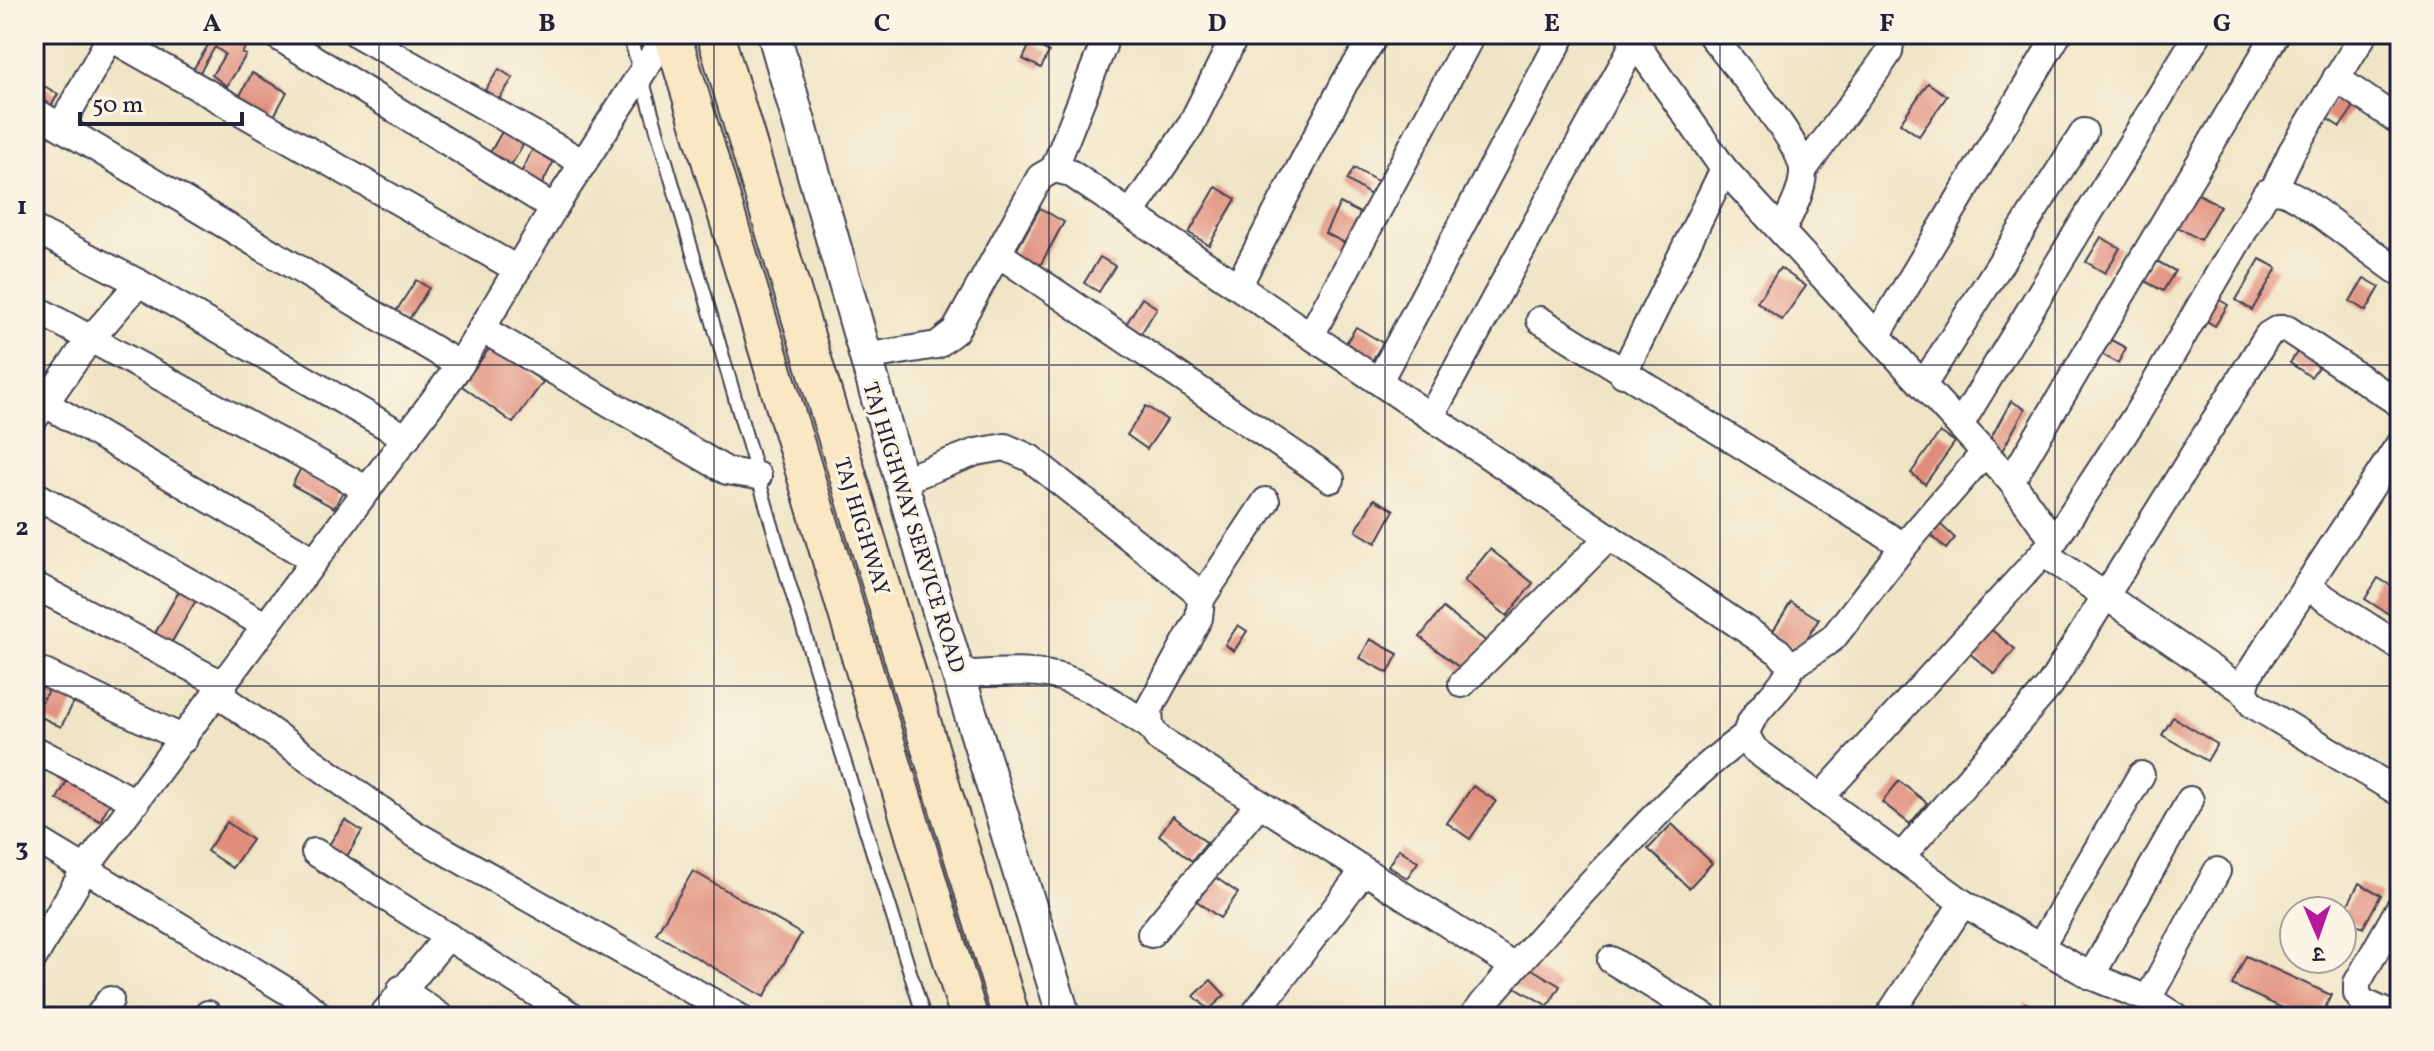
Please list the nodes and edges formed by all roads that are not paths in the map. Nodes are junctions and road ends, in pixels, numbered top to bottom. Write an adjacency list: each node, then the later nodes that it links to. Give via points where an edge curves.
1 (274, 34): 31 (street)
2 (357, 34): 26 (street)
3 (629, 34): 20 (lane)
4 (669, 34): 20 (street); 115 (main road)
5 (715, 34): 116 (main road, TAJ HIGHWAY)
6 (774, 34): 46 (street, TAJ HIGHWAY SERVICE ROAD)
7 (1236, 34): 32 (street, via 1191,125)
8 (1376, 34): 39 (street, via 1345,82)
9 (1472, 34): 44 (street)
10 (1563, 34): 49 (street)
11 (1710, 34): 29 (street, via 1791,140)
12 (1891, 34): 29 (street, via 1889,52)
13 (2058, 34): 43 (street)
14 (2198, 34): 54 (street)
15 (2276, 34): 61 (street)
16 (2364, 34): 21 (street)
17 (109, 35): 24 (street); 36 (street)
18 (1632, 38): 28 (street); 53 (street)
19 (1103, 46): 27 (street)
20 (641, 73): 26 (street); 58 (lane)
21 (2336, 78): 23 (street); 30 (street)
22 (34, 111): 24 (street)
23 (2400, 122)
24 (61, 126): 47 (street)
25 (2084, 132): 50 (street)
26 (584, 163): 31 (street)
27 (1054, 169): 32 (street, via 1070,173); 35 (street, via 1040,177)
28 (1724, 169): 34 (street); 48 (street)
29 (1804, 169): 34 (street)
30 (2274, 189): 37 (street, via 2301,200); 67 (street, via 2266,193 2137,414)
31 (554, 208): 36 (street)
32 (1131, 213): 39 (street)
33 (34, 229): 38 (street)
34 (1782, 231): 43 (street)
35 (999, 254): 46 (street, via 955,331 937,345); 59 (street)
36 (517, 269): 42 (street)
37 (2400, 273)
38 (139, 283): 45 (street); 55 (street)
39 (1238, 286): 44 (street)
40 (34, 308): 45 (street)
41 (1540, 320): 48 (street)
42 (482, 329): 47 (street); 58 (street, via 727,471)
43 (1878, 334): 50 (street)
44 (1311, 335): 49 (street)
45 (92, 337): 52 (street); 62 (street)
46 (864, 357): 60 (street, TAJ HIGHWAY SERVICE ROAD)
47 (460, 365): 55 (street)
48 (1623, 374): 66 (street)
49 (1379, 381): 53 (street)
50 (1923, 385): 54 (street)
51 (2400, 404): 71 (street, via 2287,329 2268,335)
52 (38, 406): 68 (street)
53 (1431, 416): 65 (street)
54 (1960, 425): 56 (street)
55 (407, 438): 62 (street)
56 (1985, 452): 61 (street); 66 (street)
57 (2397, 452): 70 (street)
58 (758, 476): 114 (lane)
59 (1331, 479)
60 (901, 481): 72 (street, via 976,452 1005,447 1030,458); 77 (street, TAJ HIGHWAY SERVICE ROAD)
61 (2011, 481): 67 (street)
62 (368, 490): 68 (street)
63 (34, 494): 73 (street)
64 (1266, 501): 72 (street)
65 (1609, 537): 75 (street, via 1779,652); 78 (street)
66 (1904, 546): 75 (street, via 1833,638)
67 (2049, 547): 71 (street); 87 (street)
68 (314, 560): 73 (street)
69 (34, 585): 79 (street)
70 (2306, 586): 74 (street); 80 (street, via 2249,674)
71 (2105, 596): 80 (street); 93 (street, via 2050,685)
72 (1201, 599): 81 (street, via 1199,618 1155,693)
73 (265, 625): 79 (street)
74 (2400, 647)
75 (1791, 667): 82 (street, via 1786,681 1749,721)
76 (34, 668): 83 (street)
77 (958, 674): 81 (street, via 1060,677); 117 (street, TAJ HIGHWAY SERVICE ROAD)
78 (1462, 684)
79 (221, 690): 83 (street); 113 (street, via 413,833)
80 (2244, 691): 86 (street, via 2252,704)
81 (1150, 726): 90 (street, via 1158,738)
82 (1746, 735): 87 (street, via 1754,749); 104 (street, via 1670,799)
83 (184, 739): 89 (street)
84 (34, 749): 89 (street)
85 (2141, 775): 101 (street)
86 (2400, 793)
87 (1820, 798): 93 (street)
88 (2190, 800): 105 (street)
89 (136, 802): 94 (street)
90 (1259, 804): 96 (street); 99 (street)
91 (34, 838): 94 (street)
92 (315, 852): 100 (street)
93 (1901, 857): 97 (street)
94 (85, 869): 102 (street); 109 (street)
95 (2217, 871): 107 (street)
96 (1363, 872): 104 (street); 108 (street)
97 (1963, 903): 101 (street); 120 (street)
98 (2399, 911): 122 (street, via 2357,983 2363,1002)
99 (1151, 934)
100 (448, 936): 106 (street); 112 (street)
101 (2040, 947): 105 (street)
102 (34, 957)
103 (1611, 960): 119 (street)
104 (1513, 966): 118 (street)
105 (2091, 976): 107 (street)
106 (401, 989): 110 (street); 111 (street)
107 (2148, 999): 121 (street)
108 (1256, 1012)
109 (322, 1017)
110 (381, 1017)
111 (441, 1017)
112 (574, 1017)
113 (739, 1017)
114 (924, 1017)
115 (969, 1017)
116 (1011, 1017)
117 (1064, 1017)
118 (1472, 1017)
119 (1705, 1017)
120 (1888, 1017)
121 (2176, 1017)
122 (2396, 1017)

